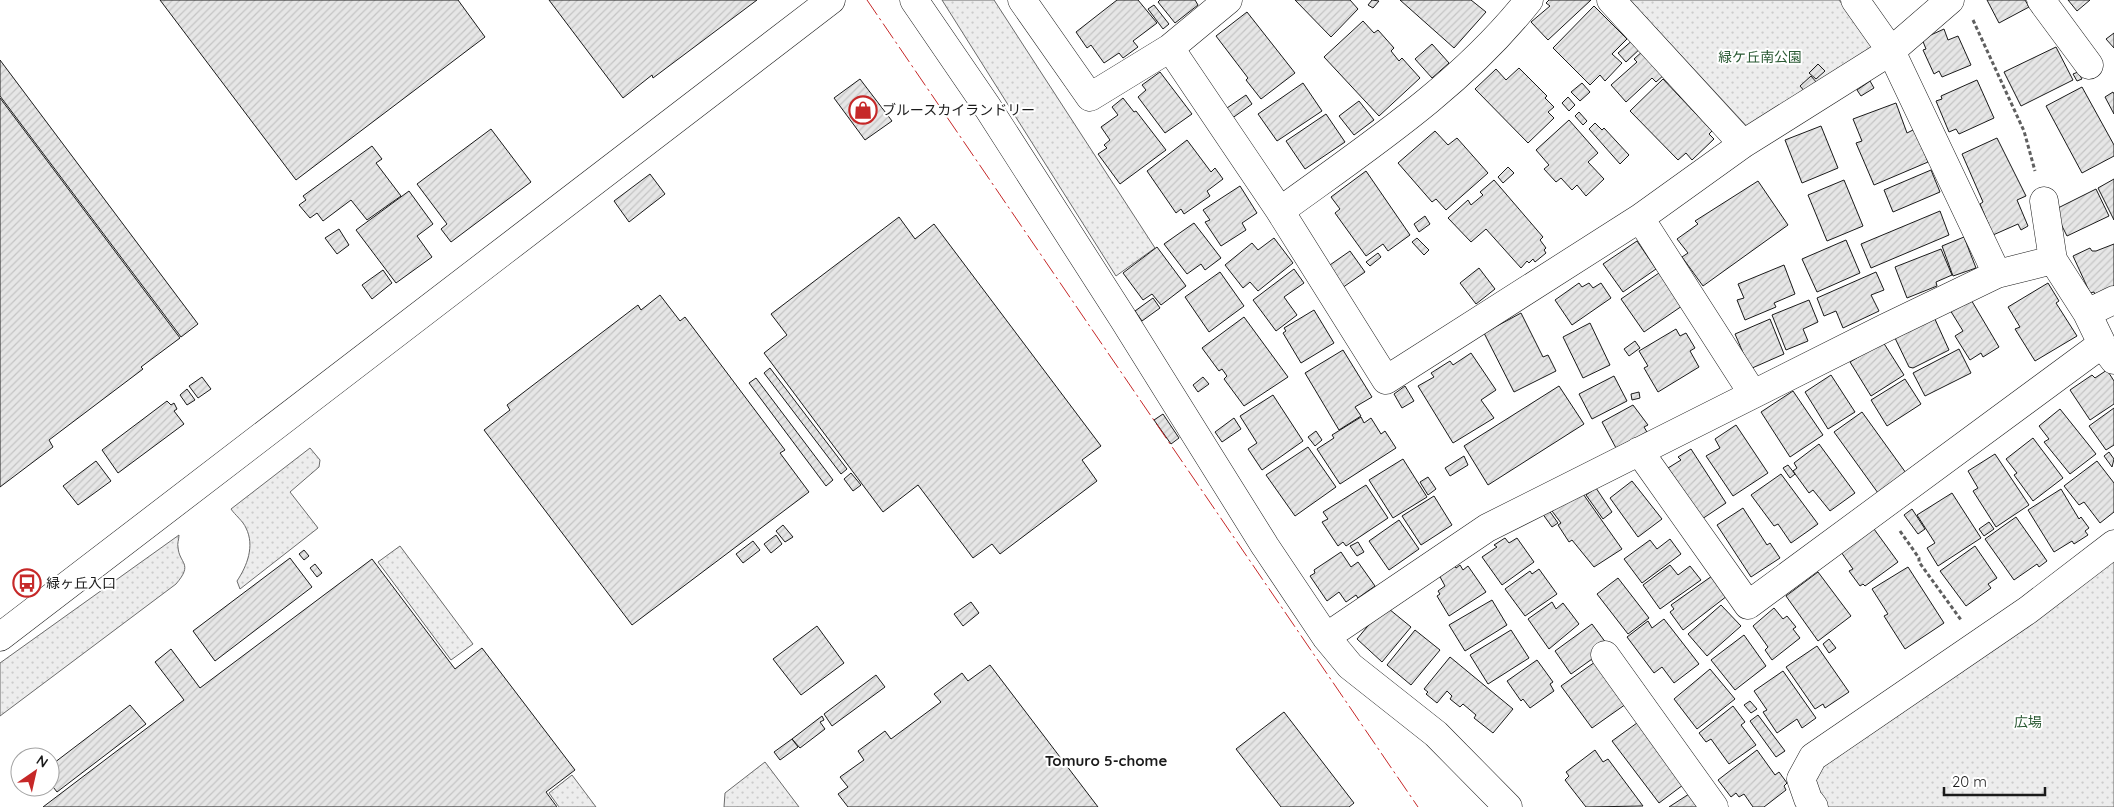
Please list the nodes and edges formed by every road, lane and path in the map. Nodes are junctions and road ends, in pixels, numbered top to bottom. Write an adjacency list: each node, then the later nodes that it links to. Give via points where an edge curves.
1 (831, 0): 27 (street)
2 (914, 0): 28 (street, via 988,108)
3 (1022, 0): 11 (street, via 1090,97)
4 (1228, 0): 11 (street)
5 (1528, 0): 16 (street, via 1453,80 1419,109)
6 (1611, 0): 14 (street)
7 (1855, 0): 12 (street)
8 (1950, 0): 12 (street)
9 (2041, 0): 13 (street)
10 (1972, 18): 15 (path, via 2024,132)
11 (1170, 48): 16 (street)
12 (1891, 50): 14 (street); 19 (street)
13 (2089, 65)
14 (1743, 144): 17 (street)
15 (2044, 201): 18 (street)
16 (1280, 211): 17 (street, via 1386,380)
17 (1640, 218): 23 (street)
18 (2053, 260): 19 (street); 21 (street)
19 (1998, 274): 23 (street)
20 (2114, 300): 21 (street)
21 (2087, 312): 22 (street)
22 (2108, 352): 25 (street)
23 (1753, 394): 24 (street)
24 (1638, 451): 25 (street, via 1748,604); 28 (street, via 1487,528)
25 (1883, 505): 29 (path, via 1919,558 1918,562)
26 (2114, 544): 29 (street)
27 (0, 637)
28 (1326, 637): 32 (street, via 1350,666 1436,734)
29 (1978, 644): 31 (street, via 1813,757 1801,779)
30 (1605, 655): 33 (street)
31 (1806, 804)
32 (1508, 807)
33 (1714, 807)

